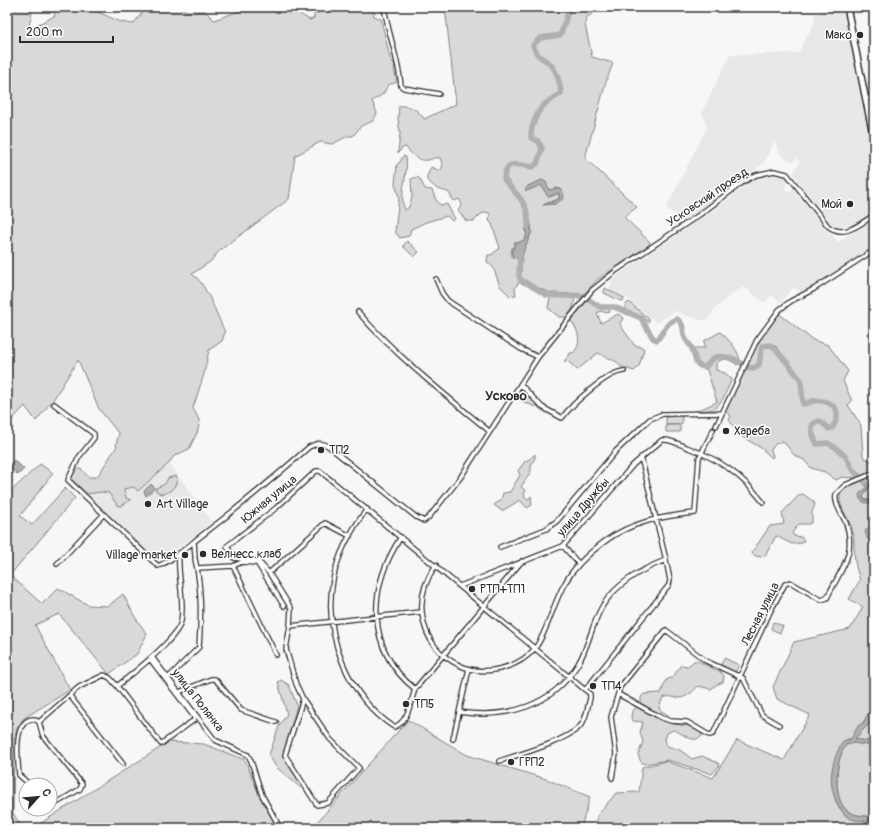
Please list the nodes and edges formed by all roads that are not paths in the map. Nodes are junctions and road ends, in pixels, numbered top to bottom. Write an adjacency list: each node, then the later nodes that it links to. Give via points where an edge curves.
1 (384, 7): 3 (street, via 401,86)
2 (847, 7): 5 (main road)
3 (440, 94)
4 (874, 96): 5 (street)
5 (866, 99): 6 (main road)
6 (874, 140)
7 (874, 215): 11 (street, Усковский проезд, via 848,231 838,232 828,226 787,174 774,171 761,174 743,182 617,270 587,296)
8 (874, 250): 15 (street, via 780,308 763,330)
9 (436, 279): 11 (street, via 444,296 452,304 526,352)
10 (358, 312): 18 (street, via 415,369)
11 (538, 357): 13 (street)
12 (624, 370): 13 (street, via 616,372 584,394 562,418 542,407)
13 (522, 385): 18 (street)
14 (54, 404): 24 (street, via 94,434 68,480)
15 (722, 413): 16 (street); 30 (street, via 663,414 650,419 616,451 557,521 546,529)
16 (716, 426)
17 (713, 430): 19 (street)
18 (489, 431): 28 (street, via 460,478 426,520 416,517 328,446 316,443)
19 (701, 452): 20 (street, улица Дружбы, via 662,440); 22 (street, улица Дружбы, via 734,470); 25 (street, via 695,513)
20 (641, 457): 25 (street); 29 (street, улица Дружбы)
21 (874, 473): 53 (street, Лесная улица, via 842,486 836,494 849,535 849,557 827,598 821,600 790,582 786,583)
22 (764, 502)
23 (367, 509): 26 (street); 27 (street); 39 (street, Южная улица, via 320,471 316,471 276,508 227,546 234,558 258,561)
24 (104, 514): 31 (street, via 158,566); 34 (street)
25 (657, 518): 32 (street); 35 (street, via 615,534)
26 (350, 536): 39 (street, via 325,523); 45 (street, via 338,562 333,581)
27 (402, 537): 37 (street); 44 (street, via 391,552 382,573 377,593)
28 (194, 542): 31 (street); 38 (street)
29 (562, 546): 33 (street, улица Дружбы); 35 (street)
30 (500, 547)
31 (179, 553): 50 (street, via 182,621 178,630)
32 (666, 560): 52 (street, via 643,569 617,589 604,604 585,650); 57 (street, via 669,585)
33 (522, 561): 40 (street, улица Дружбы); 42 (street)
34 (57, 564)
35 (579, 564): 47 (street, via 564,583)
36 (233, 566): 38 (street); 41 (street, via 242,562 257,563); 48 (street)
37 (436, 566): 40 (street); 43 (street, via 424,587)
38 (198, 568): 54 (street, via 201,616 199,647)
39 (269, 574): 46 (street, Южная улица, via 291,608)
40 (460, 586): 42 (street)
41 (284, 606)
42 (485, 606): 47 (street); 49 (street)
43 (421, 612): 44 (street); 49 (street, via 430,640)
44 (377, 616): 45 (street); 56 (street, via 384,647 396,670)
45 (333, 622): 46 (street); 56 (street, via 336,642 349,677 380,718 394,727 399,726 407,715)
46 (290, 626): 61 (street, Южная улица, via 286,654)
47 (535, 647): 51 (street, via 516,662 504,667 489,670); 52 (street)
48 (276, 655)
49 (443, 655): 51 (street); 56 (street)
50 (151, 658): 54 (street, улица Полянка); 55 (street); 55 (street, via 194,720 161,744)
51 (470, 669): 62 (street)
52 (568, 677): 57 (street); 62 (street, via 538,702 512,712 492,715)
53 (741, 677): 59 (street, Лесная улица, via 713,734 710,735 687,722 662,718); 59 (street, via 706,661 666,630 624,681); 65 (street, via 762,715)
54 (168, 678): 58 (street, улица Полянка)
55 (117, 686): 60 (street, via 104,675 79,687)
56 (415, 689)
57 (585, 690): 67 (street, via 590,694 590,698 583,722 576,729 548,745)
58 (179, 692): 64 (street, via 215,679 241,710); 72 (street, улица Полянка, via 215,740 248,755 262,795)
59 (618, 694): 70 (street, via 610,722 616,754)
60 (70, 696): 63 (street); 68 (street)
61 (303, 699): 61 (street, Южная улица, via 330,739 360,768 328,803 317,805 284,755)
62 (459, 712): 66 (street)
63 (39, 722): 69 (street, via 29,720 22,725 19,734 19,775); 71 (street, via 43,736 81,783 80,789)
64 (276, 722)
65 (780, 725)
66 (453, 740)
67 (499, 761)
68 (123, 764)
69 (21, 777)
70 (612, 778)
71 (58, 802)
72 (280, 828)

